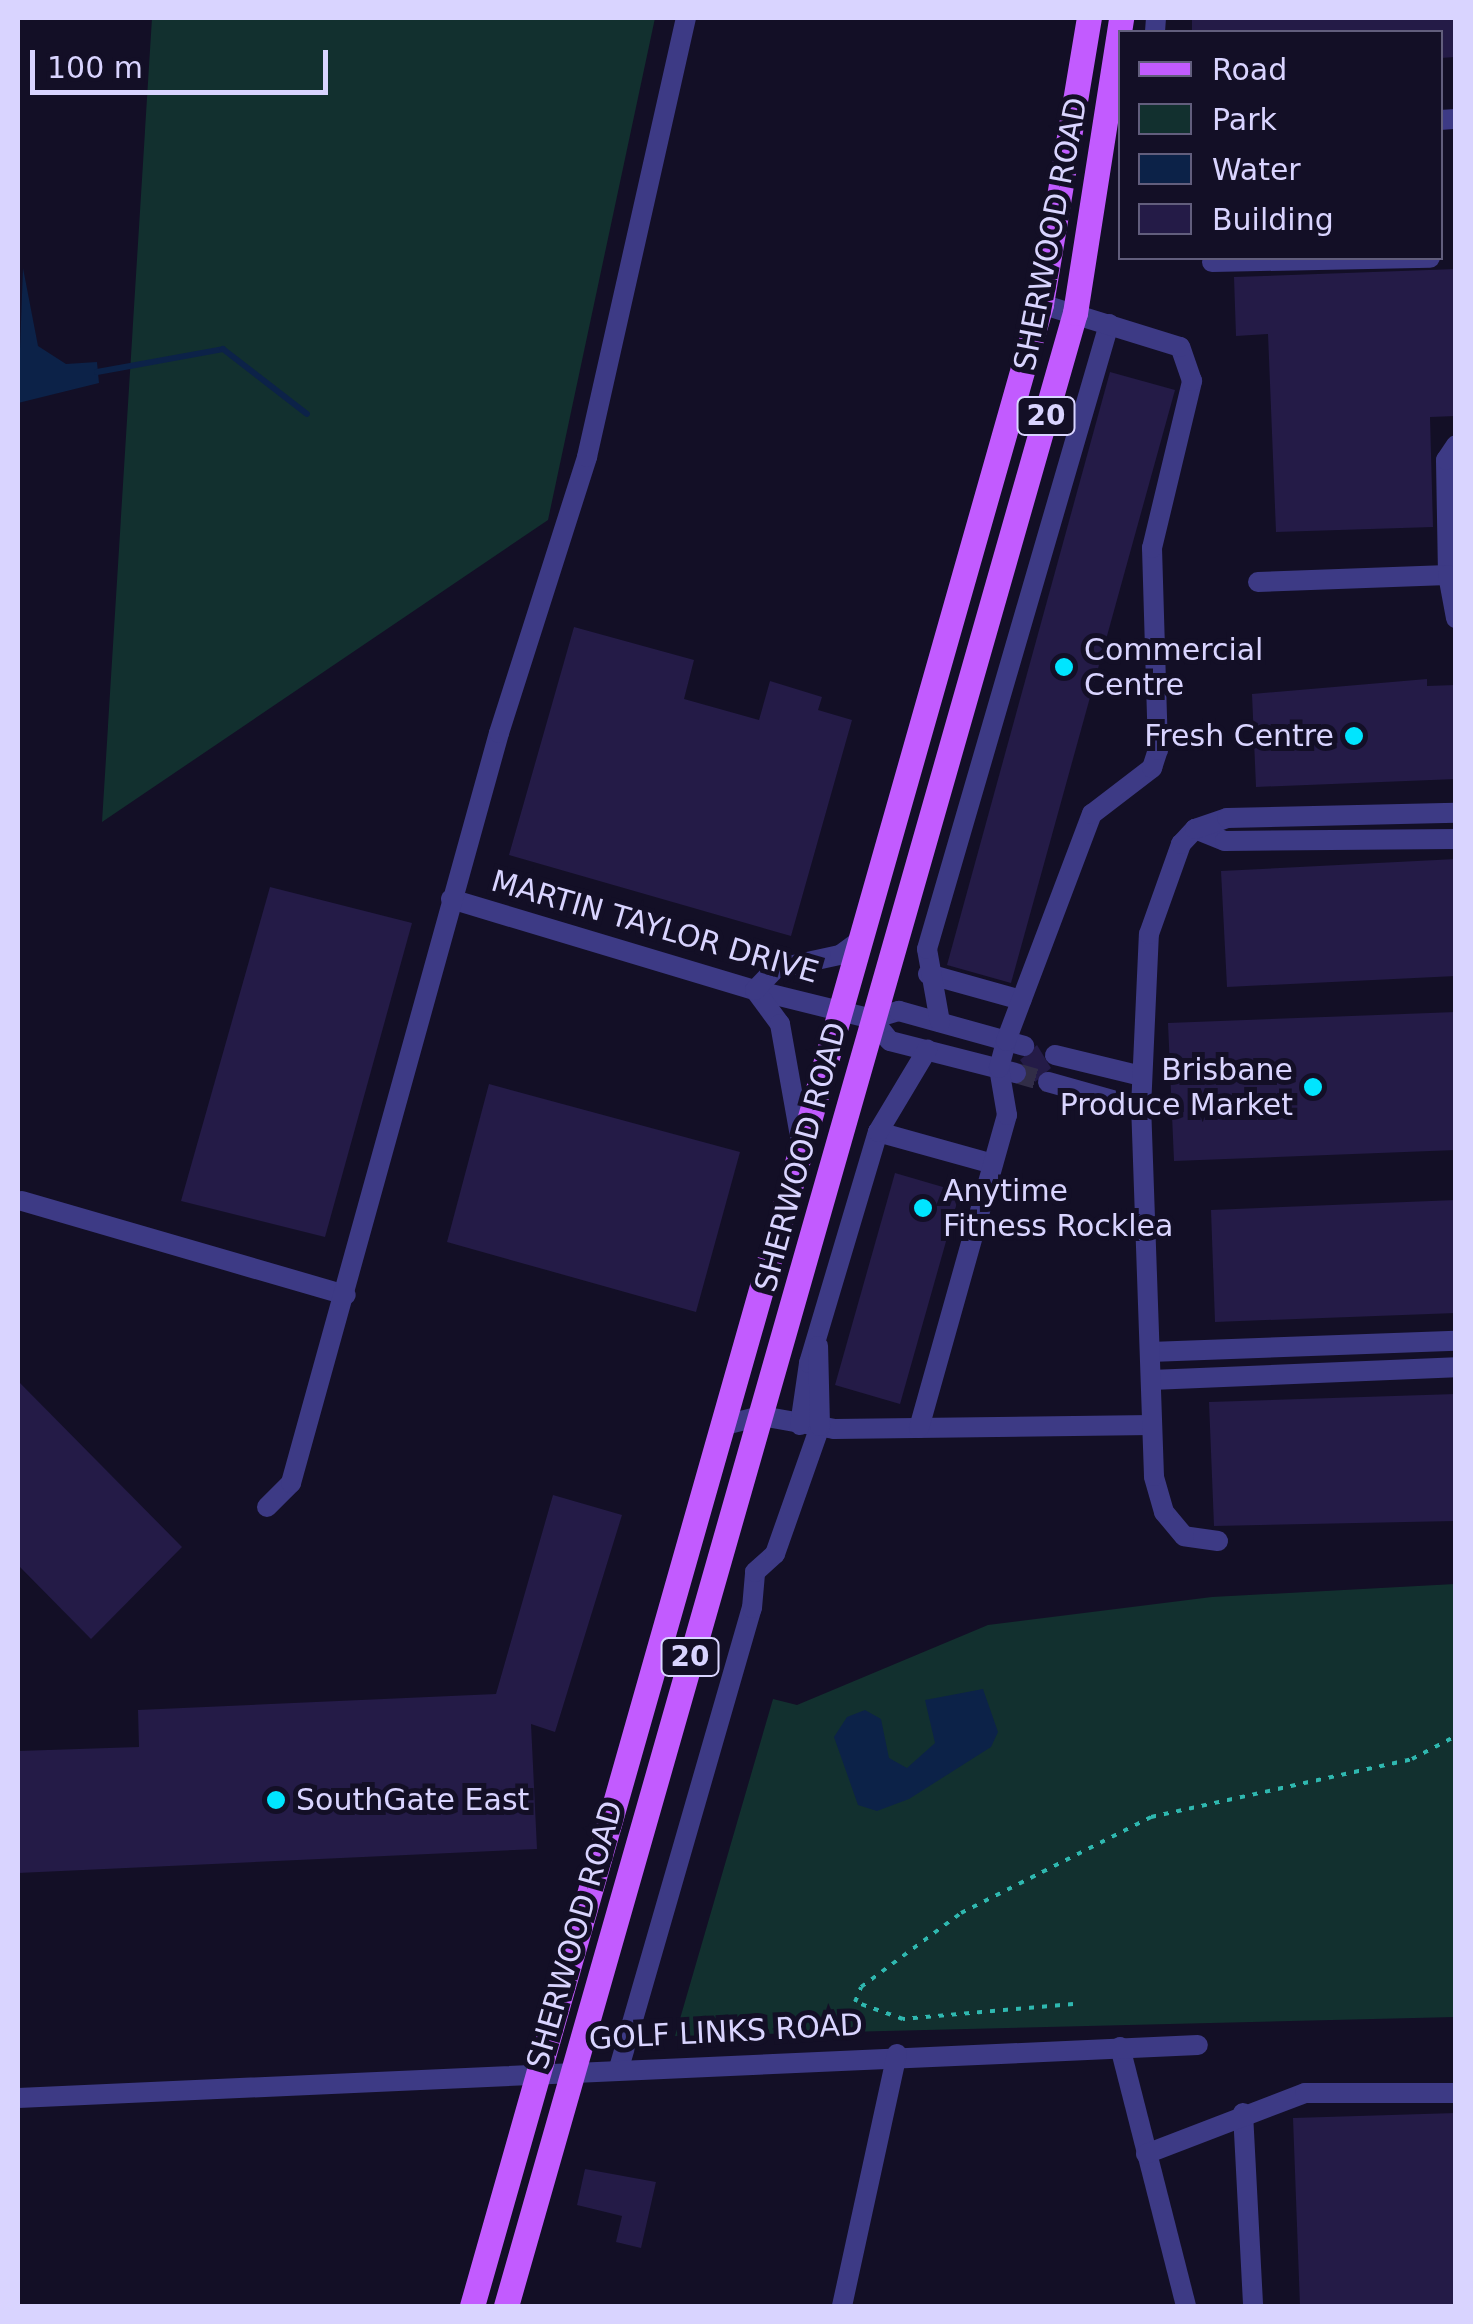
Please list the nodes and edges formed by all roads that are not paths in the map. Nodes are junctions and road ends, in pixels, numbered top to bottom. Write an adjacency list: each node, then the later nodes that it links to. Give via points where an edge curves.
1 (686, 18): 18 (street, via 587,457)
2 (1088, 18): 6 (main road, SHERWOOD ROAD / 20)
3 (1118, 43): 7 (main road, SHERWOOD ROAD / 20)
4 (1321, 260): 5 (street)
5 (1212, 262)
6 (1042, 304): 7 (street); 19 (main road, SHERWOOD ROAD / 20)
7 (1074, 313): 8 (street); 16 (main road, SHERWOOD ROAD / 20)
8 (1109, 324): 17 (street); 22 (street, via 1180,347 1192,381 1152,548 1157,761 1092,814)
9 (1456, 445): 10 (street, via 1446,460)
10 (1448, 576): 11 (street); 12 (street)
11 (1258, 582)
12 (1456, 618)
13 (1456, 813): 14 (street, via 1227,818)
14 (1195, 829): 15 (street, via 1225,842); 30 (street, via 1181,844 1149,934)
15 (1456, 839)
16 (916, 862): 17 (street); 24 (main road, SHERWOOD ROAD / 20)
17 (950, 866): 20 (street)
18 (451, 899): 21 (street, MARTIN TAYLOR DRIVE); 37 (street)
19 (863, 938): 21 (street, via 840,955 775,969); 23 (main road, SHERWOOD ROAD / 20)
20 (928, 974): 22 (street); 25 (street)
21 (754, 990): 23 (street, MARTIN TAYLOR DRIVE); 34 (street, via 780,1024)
22 (1021, 1000): 26 (street)
23 (842, 1011): 24 (street, MARTIN TAYLOR DRIVE); 34 (main road, SHERWOOD ROAD / 20)
24 (872, 1019): 25 (street, via 899,1011); 27 (street, via 890,1041); 42 (main road, SHERWOOD ROAD / 20)
25 (940, 1022): 26 (street)
26 (1014, 1044): 29 (street)
27 (927, 1050): 29 (street); 33 (street)
28 (1055, 1056): 30 (street)
29 (1008, 1070): 35 (street, via 1008,1104)
30 (1142, 1076): 32 (street)
31 (1048, 1082): 32 (street)
32 (1141, 1108): 39 (street)
33 (878, 1132): 35 (street); 44 (street, via 818,1346)
34 (802, 1149): 43 (main road, SHERWOOD ROAD / 20)
35 (993, 1164): 46 (street)
36 (22, 1201): 37 (street)
37 (346, 1295): 47 (street, via 291,1483)
38 (1456, 1341): 39 (street)
39 (1150, 1352): 41 (street)
40 (1456, 1367): 41 (street)
41 (1151, 1380): 45 (street)
42 (762, 1416): 43 (street); 44 (street); 50 (main road, SHERWOOD ROAD / 20)
43 (725, 1425): 56 (main road, SHERWOOD ROAD / 20)
44 (810, 1426): 46 (street); 49 (street, via 776,1554)
45 (1152, 1426): 46 (street); 48 (street, via 1164,1512 1184,1536)
46 (919, 1428)
47 (267, 1507)
48 (1218, 1542)
49 (755, 1572): 50 (street); 54 (street, via 752,1608)
50 (712, 1584): 55 (main road, SHERWOOD ROAD / 20)
51 (1198, 2046): 52 (street, GOLF LINKS ROAD)
52 (1120, 2047): 53 (street, GOLF LINKS ROAD); 60 (street)
53 (897, 2054): 54 (street, GOLF LINKS ROAD); 63 (street)
54 (619, 2068): 55 (street, GOLF LINKS ROAD)
55 (569, 2069): 56 (street, GOLF LINKS ROAD); 62 (main road, SHERWOOD ROAD / 20)
56 (532, 2070): 58 (street, GOLF LINKS ROAD); 61 (main road, SHERWOOD ROAD / 20)
57 (1456, 2093): 59 (street, via 1306,2093)
58 (18, 2098)
59 (1243, 2113): 60 (street); 65 (street)
60 (1146, 2154): 64 (street)
61 (472, 2306)
62 (506, 2306)
63 (842, 2306)
64 (1186, 2306)
65 (1252, 2306)

